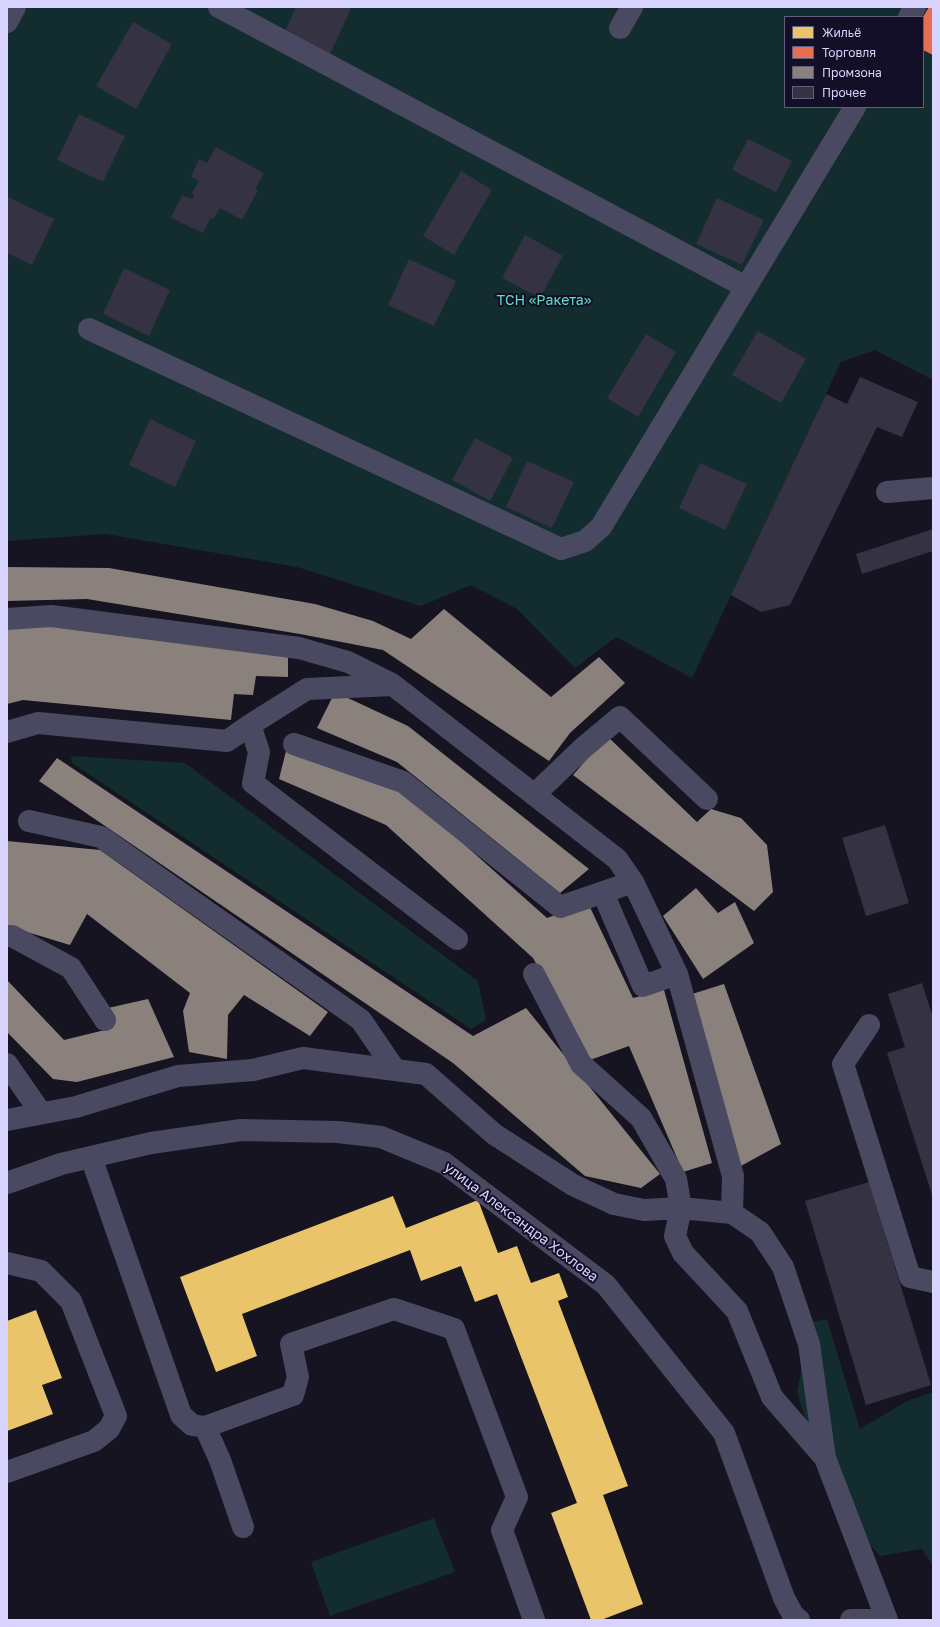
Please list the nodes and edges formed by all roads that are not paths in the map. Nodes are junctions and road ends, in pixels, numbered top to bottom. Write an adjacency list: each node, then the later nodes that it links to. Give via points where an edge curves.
1 (15, 7): 6 (street)
2 (219, 7): 9 (street)
3 (632, 7): 7 (street)
4 (915, 7): 5 (street)
5 (910, 16)
6 (7, 22)
7 (620, 28)
8 (854, 108): 9 (street)
9 (746, 287): 10 (street, via 601,527 585,540 561,549)
10 (89, 329)
11 (933, 488): 12 (street)
12 (887, 492)
13 (7, 619): 14 (street, via 51,616 299,648 348,662)
14 (393, 685): 15 (street, via 307,689); 18 (street)
15 (250, 725): 16 (street, via 227,741 38,723); 24 (street, via 259,752 253,783)
16 (7, 732)
17 (294, 744): 22 (street, via 403,782 560,907)
18 (534, 795): 19 (street, via 620,717); 21 (street, via 617,859)
19 (707, 799)
20 (29, 822): 30 (street, via 101,837 361,1020)
21 (633, 882): 22 (street); 26 (street)
22 (603, 893): 26 (street, via 643,986)
23 (7, 936): 27 (street, via 12,936 71,968)
24 (457, 939)
25 (534, 974): 35 (street, via 581,1064 641,1118 676,1179)
26 (677, 974): 36 (street, via 733,1176)
27 (105, 1020)
28 (869, 1025): 38 (street, via 843,1064 910,1277)
29 (7, 1064): 31 (street)
30 (395, 1070): 31 (street, via 303,1058 253,1070 178,1076 76,1107); 35 (street, via 426,1074 494,1134 573,1185 614,1204 644,1210)
31 (41, 1113): 32 (street)
32 (7, 1120)
33 (91, 1157): 34 (street, улица Александра Хохлова, via 61,1164); 39 (street, via 181,1415 192,1425); 44 (street, улица Александра Хохлова, via 151,1143 241,1130 323,1131 381,1137 444,1163 606,1285 724,1433 784,1598)
34 (7, 1183)
35 (681, 1208): 36 (street); 40 (street, via 675,1236 683,1253 737,1311 772,1397)
36 (732, 1213): 40 (street, via 760,1232 783,1267 808,1344)
37 (7, 1263): 41 (street, via 40,1271 71,1301 116,1416 109,1429 94,1441)
38 (933, 1282)
39 (206, 1428): 42 (street); 43 (street, via 293,1395 298,1377 291,1344 394,1309 454,1329 517,1497 502,1530)
40 (825, 1458): 47 (street)
41 (7, 1472)
42 (243, 1527)
43 (534, 1620)
44 (799, 1620)
45 (851, 1620): 46 (street)
46 (872, 1620)
47 (888, 1620)

